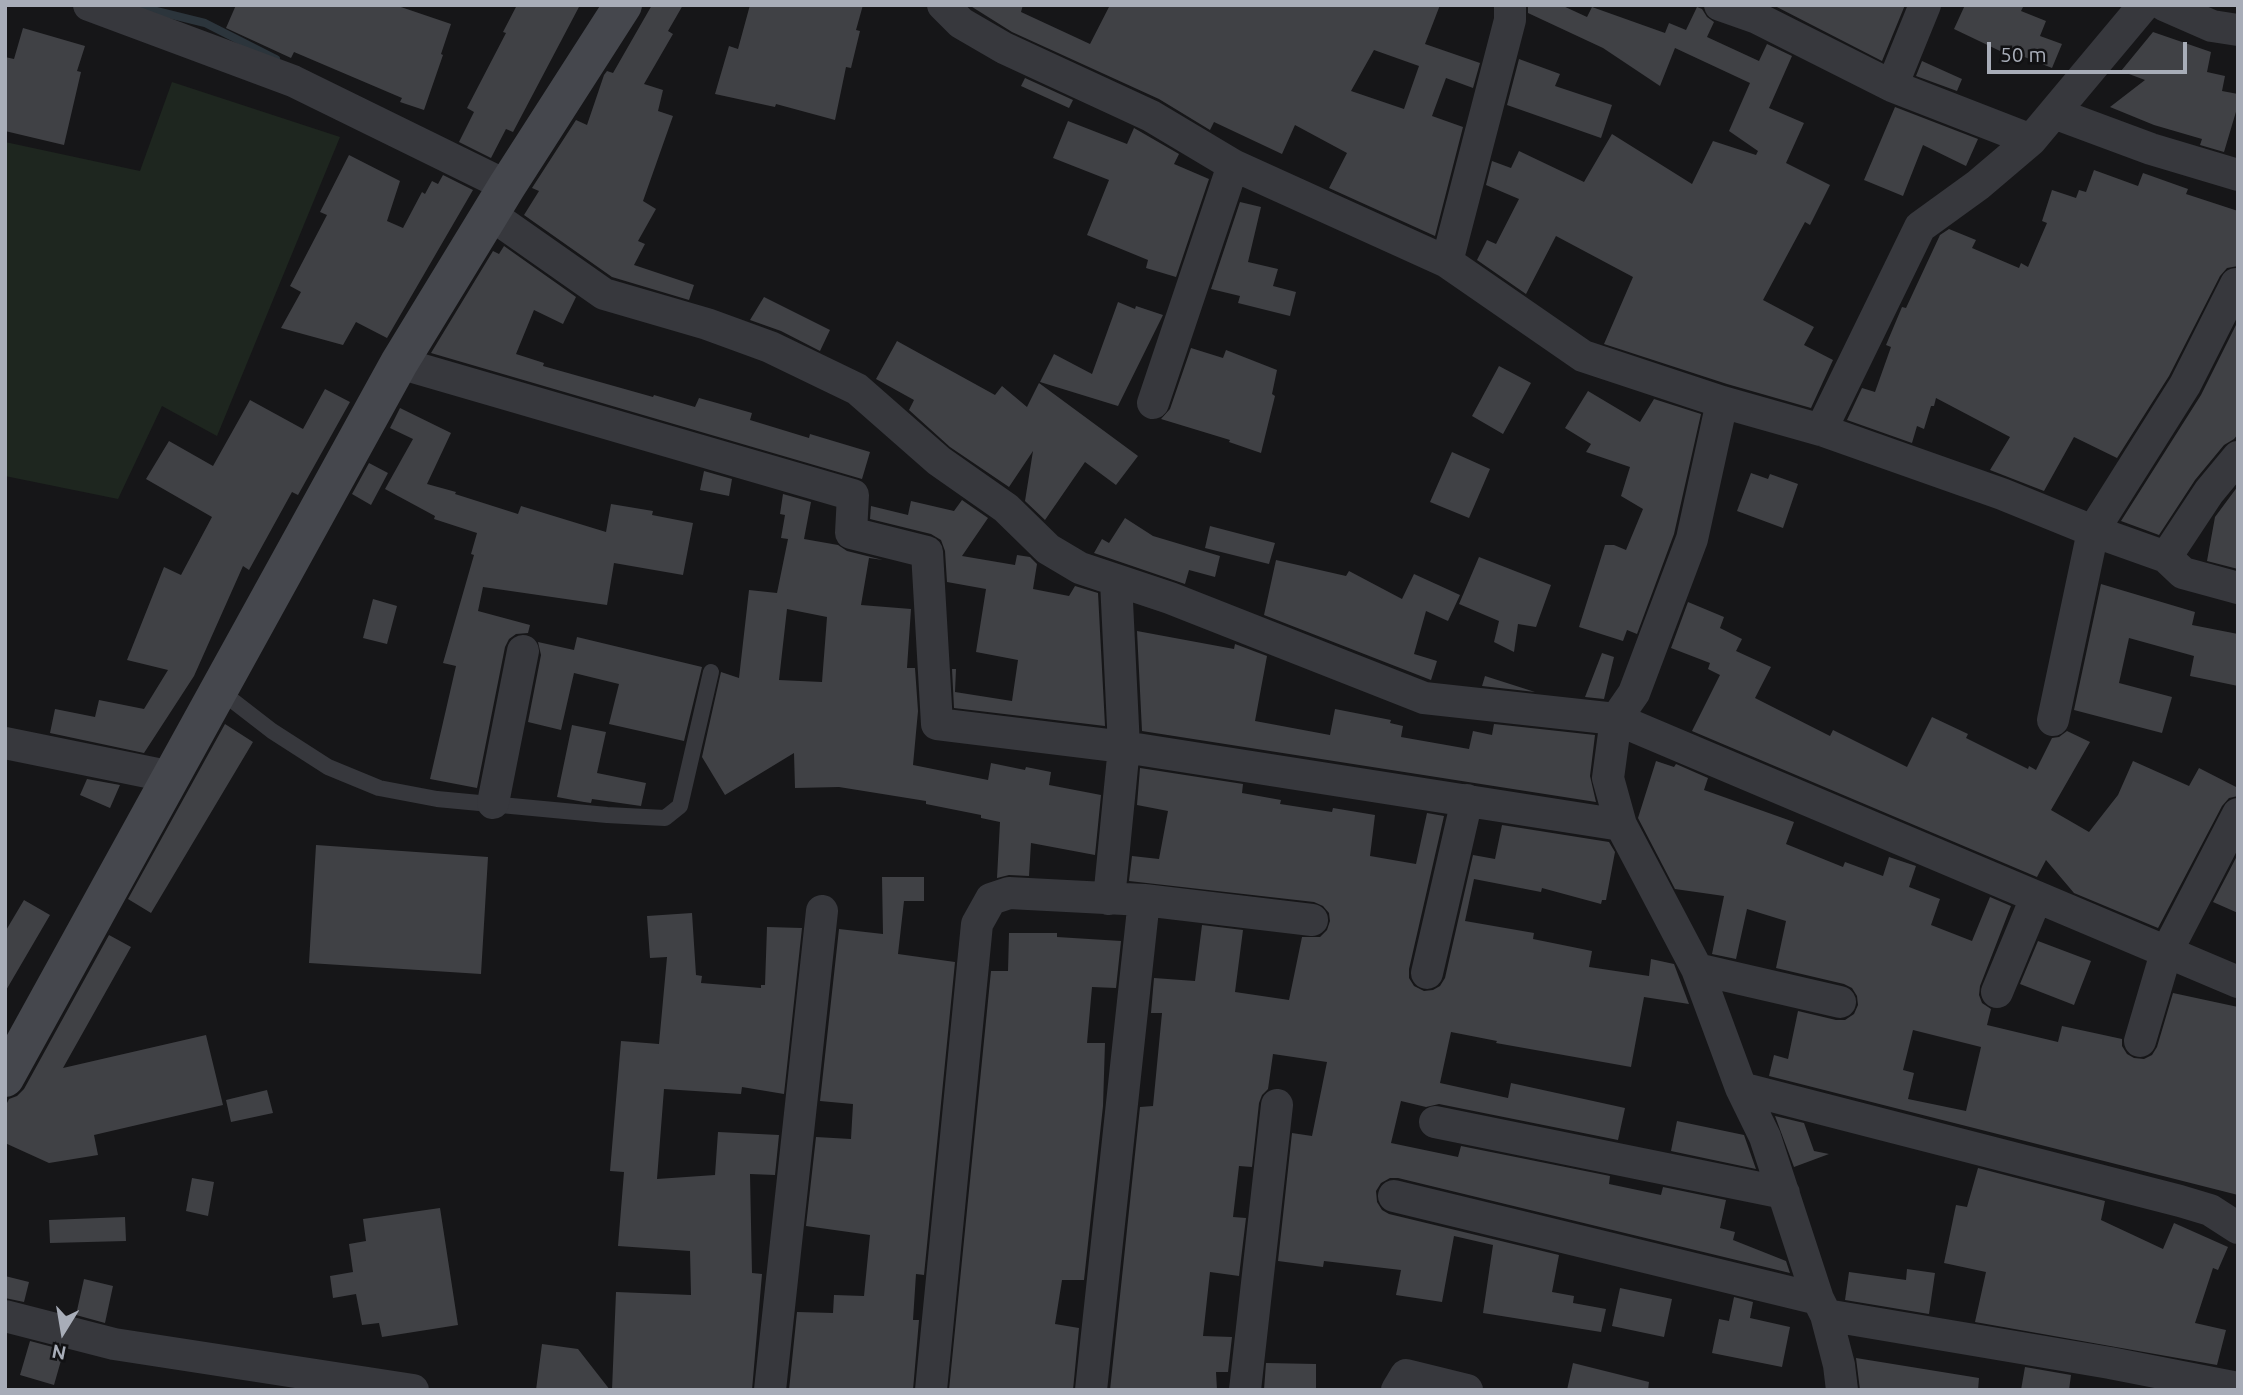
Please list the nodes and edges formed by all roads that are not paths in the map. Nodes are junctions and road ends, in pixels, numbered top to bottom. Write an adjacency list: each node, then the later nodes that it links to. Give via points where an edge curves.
1 (89, 5): 15 (street, via 293,81)
2 (624, 5): 15 (street)
3 (943, 5): 13 (street, via 961,23 1004,48 1151,116)
4 (1510, 5): 16 (street, via 1510,20)
5 (1720, 5): 10 (street, via 1757,18)
6 (1925, 5): 10 (street)
7 (2144, 5): 11 (street)
8 (2164, 5): 9 (street, via 2213,26)
9 (2238, 30)
10 (1892, 86): 12 (street)
11 (2054, 113): 12 (street); 14 (street)
12 (2031, 140): 21 (street, via 1920,227)
13 (1233, 164): 16 (street); 20 (street)
14 (2238, 176)
15 (498, 200): 18 (street); 25 (street, via 604,294 770,347 857,389 939,461 1006,508 1048,549 1080,568)
16 (1447, 262): 19 (street, via 1583,356)
17 (2236, 284): 23 (street, via 2185,385)
18 (398, 363): 29 (street); 33 (street, via 853,495 851,533 927,552 937,724)
19 (1723, 402): 21 (street); 30 (street, via 1692,539 1634,693)
20 (1153, 403)
21 (1821, 430): 23 (street)
22 (2238, 457): 24 (street)
23 (2093, 531): 24 (street); 31 (street)
24 (2166, 557): 26 (street, via 2183,573)
25 (1116, 581): 30 (street, via 1424,698); 33 (street)
26 (2238, 588)
27 (523, 651): 36 (street)
28 (711, 672): 36 (lane, via 680,806 665,818)
29 (219, 690): 34 (street); 36 (lane, via 328,766 379,788)
30 (1616, 719): 38 (street, via 1608,778); 39 (street)
31 (2053, 720)
32 (5, 743): 34 (street)
33 (1124, 747): 35 (street); 40 (street)
34 (172, 776): 51 (street)
35 (1467, 800): 38 (street); 46 (street)
36 (492, 803)
37 (2238, 814): 44 (street)
38 (1620, 825): 45 (street)
39 (2036, 898): 44 (street); 48 (street)
40 (1109, 899): 41 (street); 63 (street, via 1009,893 991,899 977,924)
41 (1144, 900): 43 (street); 64 (street)
42 (822, 912): 62 (street)
43 (1312, 920)
44 (2166, 953): 47 (street); 50 (street)
45 (1697, 969): 49 (street); 52 (street)
46 (1427, 973)
47 (2238, 982)
48 (1997, 992)
49 (1840, 1002)
50 (2140, 1041)
51 (5, 1078)
52 (1741, 1088): 55 (street, via 1765,1137); 57 (street, via 2180,1200 2210,1210)
53 (1277, 1105): 65 (street)
54 (1435, 1122): 55 (street)
55 (1784, 1193): 58 (street)
56 (1394, 1196): 58 (street)
57 (2238, 1228)
58 (1822, 1307): 60 (street); 68 (street)
59 (5, 1316): 61 (street, via 114,1344)
60 (2238, 1388)
61 (413, 1390)
62 (770, 1390)
63 (931, 1390)
64 (1091, 1390)
65 (1245, 1390)
66 (1397, 1390): 67 (street, via 1406,1375)
67 (1467, 1390)
68 (1842, 1390)

